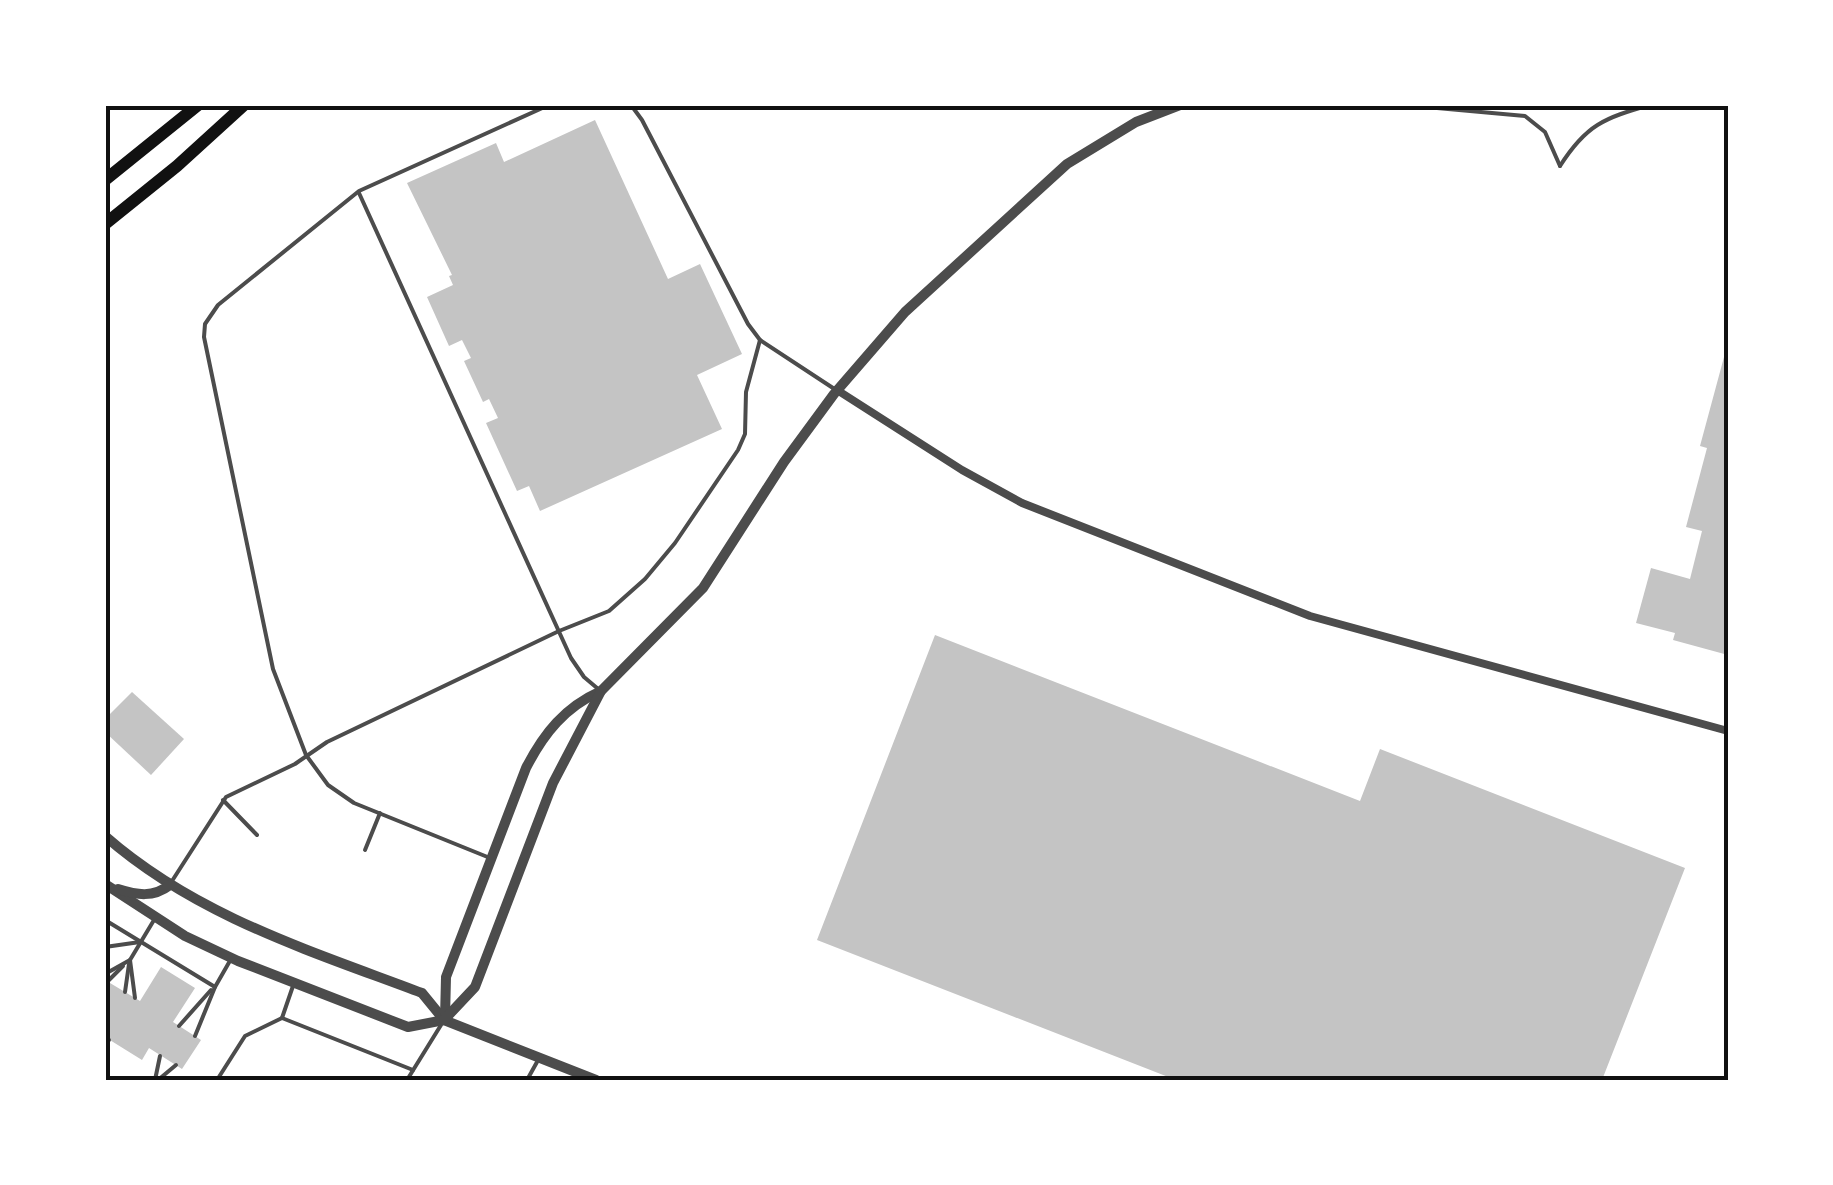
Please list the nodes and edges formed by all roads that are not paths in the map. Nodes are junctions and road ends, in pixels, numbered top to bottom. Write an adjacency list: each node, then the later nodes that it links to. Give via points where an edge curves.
1 (198, 105): 8 (highway)
2 (244, 105): 10 (highway)
3 (549, 105): 9 (lane)
4 (631, 105): 11 (lane)
5 (1180, 105): 12 (street, via 1136,122 1067,164 906,312)
6 (1404, 105): 7 (lane, via 1525,116 1545,132 1560,166 1600,120)
7 (1650, 105)
8 (105, 180)
9 (359, 192): 13 (lane); 16 (lane, via 218,305 205,324 273,669)
10 (105, 224)
11 (760, 340): 12 (lane); 13 (lane, via 746,392 745,434 674,543 609,610)
12 (837, 390): 14 (street, via 703,588); 15 (street, via 996,491 1310,616)
13 (559, 631): 14 (lane, via 584,677); 16 (lane)
14 (601, 691): 22 (street, via 576,702 543,739); 38 (street, via 560,766 475,987)
15 (1728, 731)
16 (306, 755): 17 (lane); 18 (lane, via 328,785)
17 (223, 800): 19 (lane); 24 (lane)
18 (380, 813): 21 (lane); 22 (lane)
19 (258, 835)
20 (105, 836): 24 (street)
21 (365, 850)
22 (490, 858): 38 (street, via 446,977)
23 (106, 885): 24 (street, via 138,895); 25 (street)
24 (170, 885): 38 (street, via 246,926 422,993)
25 (155, 918): 27 (lane); 29 (street)
26 (105, 920): 27 (lane)
27 (140, 942): 28 (lane); 30 (lane); 34 (lane)
28 (105, 946)
29 (231, 958): 33 (street); 34 (lane)
30 (130, 960): 31 (lane); 32 (lane); 35 (lane); 36 (lane)
31 (105, 974)
32 (108, 981)
33 (294, 983): 37 (lane); 38 (street, via 408,1027)
34 (215, 987): 39 (lane); 40 (lane)
35 (125, 992)
36 (134, 998)
37 (282, 1018): 44 (lane); 46 (lane, via 245,1036)
38 (444, 1020): 42 (street); 44 (lane)
39 (179, 1026)
40 (195, 1036)
41 (160, 1056): 45 (lane)
42 (540, 1058): 48 (lane); 49 (street)
43 (176, 1065): 45 (lane)
44 (413, 1070): 47 (lane)
45 (157, 1080)
46 (217, 1080)
47 (407, 1080)
48 (527, 1080)
49 (596, 1080)

